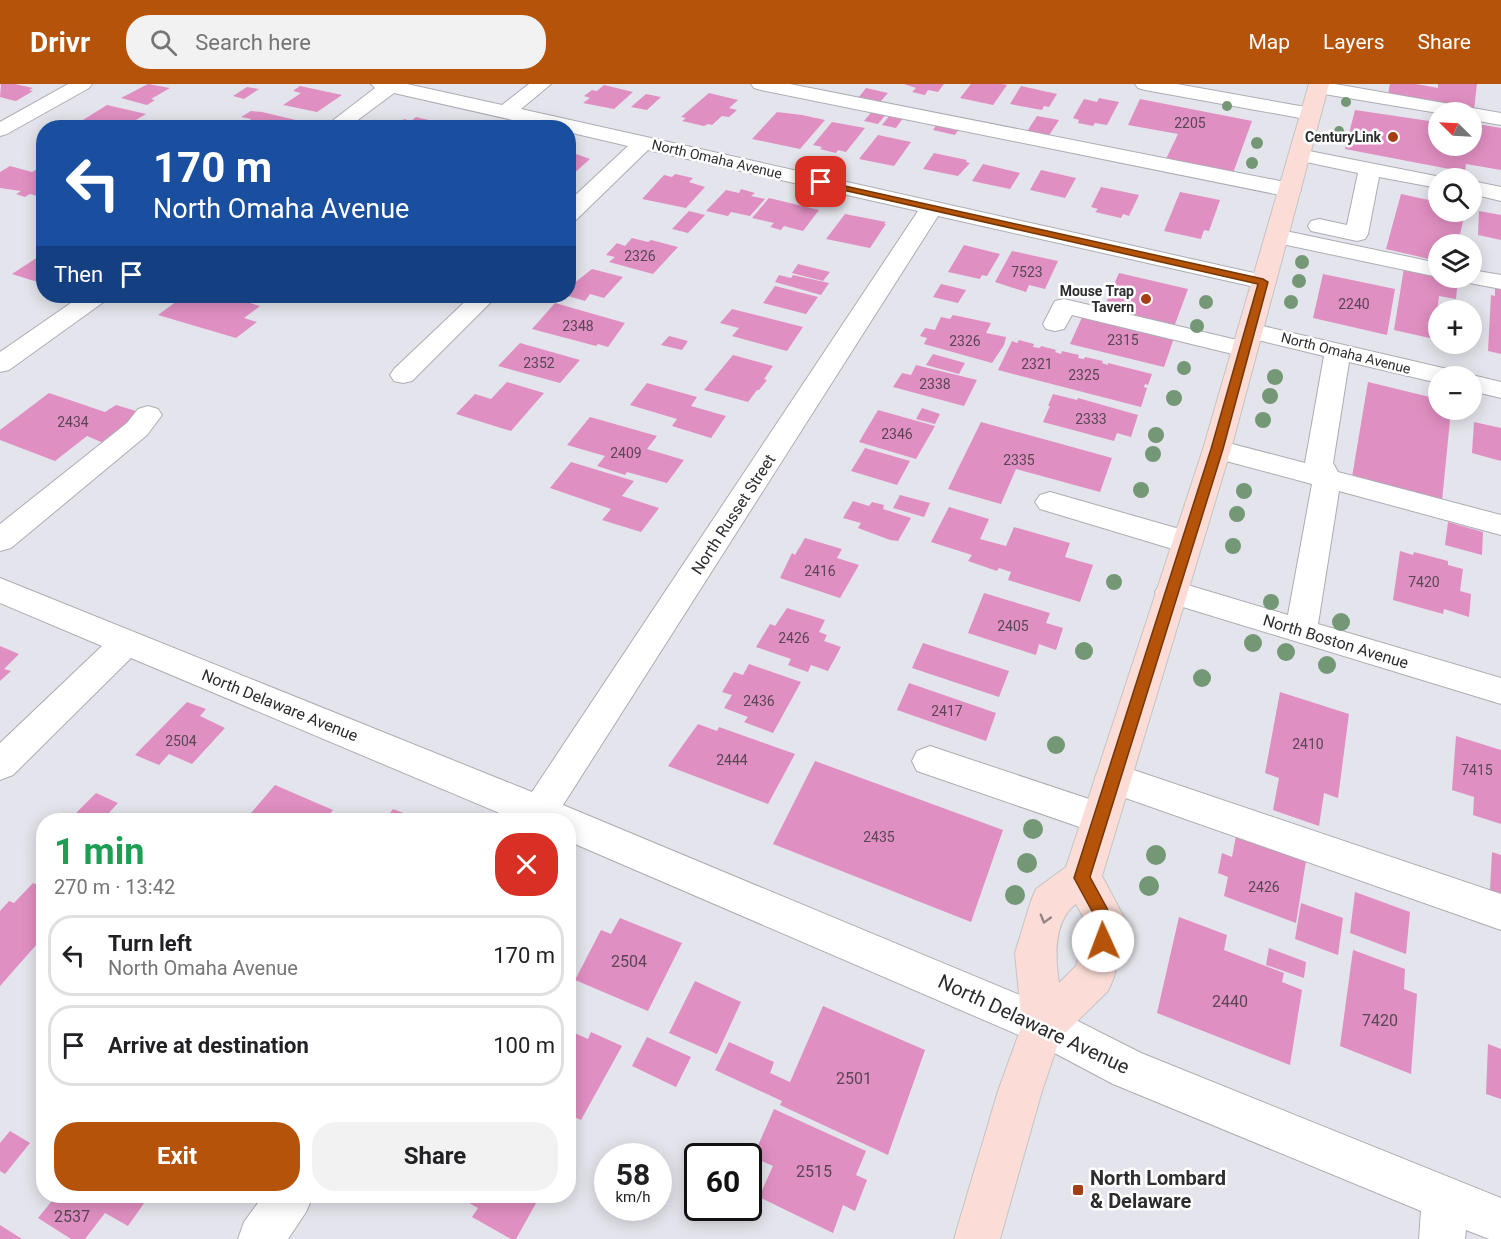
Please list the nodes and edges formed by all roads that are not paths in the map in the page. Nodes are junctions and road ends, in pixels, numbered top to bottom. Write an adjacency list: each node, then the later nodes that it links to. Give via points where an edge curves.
1 (82, 84): 16 (street)
2 (541, 84): 9 (street)
3 (761, 84): 21 (street)
4 (1145, 84): 7 (street)
5 (386, 85): 9 (street, North Omaha Avenue); 13 (street)
6 (1319, 86): 8 (street); 10 (main road)
7 (1230, 92): 10 (street)
8 (1428, 105)
9 (506, 112): 14 (street, North Omaha Avenue)
10 (1311, 114): 18 (main road)
11 (1482, 116): 12 (street)
12 (1501, 119)
13 (343, 120)
14 (541, 120)
15 (576, 128): 17 (street, North Omaha Avenue)
16 (0, 129)
17 (643, 143): 24 (street); 25 (street, North Omaha Avenue)
18 (1299, 155): 19 (street); 21 (main road)
19 (1370, 168): 20 (street); 26 (street, via 1358,234)
20 (1428, 180)
21 (1290, 190): 26 (main road)
22 (1482, 190): 23 (street)
23 (1501, 194)
24 (576, 207)
25 (932, 207): 29 (street, North Omaha Avenue); 57 (street, North Russet Street)
26 (1279, 227): 27 (street); 29 (main road)
27 (1428, 267)
28 (1482, 279): 30 (street)
29 (1263, 282): 34 (main road)
30 (1501, 282)
31 (85, 303): 35 (street)
32 (478, 303): 38 (street)
33 (1055, 324): 34 (street, North Omaha Avenue, via 1064,306)
34 (1247, 340): 36 (street, North Omaha Avenue); 42 (main road)
35 (7, 352)
36 (1338, 352): 37 (street, North Omaha Avenue); 43 (street, via 1319,464)
37 (1428, 373)
38 (403, 375)
39 (1482, 385): 40 (street)
40 (1501, 390)
41 (148, 415): 46 (street, via 137,429)
42 (1217, 449): 43 (street); 47 (main road)
43 (1327, 479): 45 (street); 50 (street)
44 (1050, 502): 47 (street)
45 (1501, 525)
46 (0, 540)
47 (1186, 542): 49 (main road)
48 (0, 590): 51 (street, North Delaware Avenue)
49 (1171, 592): 50 (street, North Boston Avenue); 55 (main road)
50 (1301, 631): 52 (street, North Boston Avenue)
51 (127, 642): 54 (street); 56 (street, North Delaware Avenue)
52 (1501, 691)
53 (930, 761): 58 (street)
54 (0, 765)
55 (1113, 778): 58 (main road); 61 (street)
56 (536, 813)
57 (554, 813)
58 (1100, 818): 60 (main road)
59 (576, 830): 62 (street, North Delaware Avenue)
60 (1082, 878): 62 (main road, one-way to 62, via 1050,901 1035,953); 62 (main road, via 1107,923 1094,977)
61 (1501, 912)
62 (1043, 1025): 64 (street, North Delaware Avenue); 67 (main road)
63 (285, 1203): 66 (street)
64 (1444, 1218): 65 (street, North Delaware Avenue)
65 (1501, 1221)
66 (261, 1239)
67 (976, 1239)

